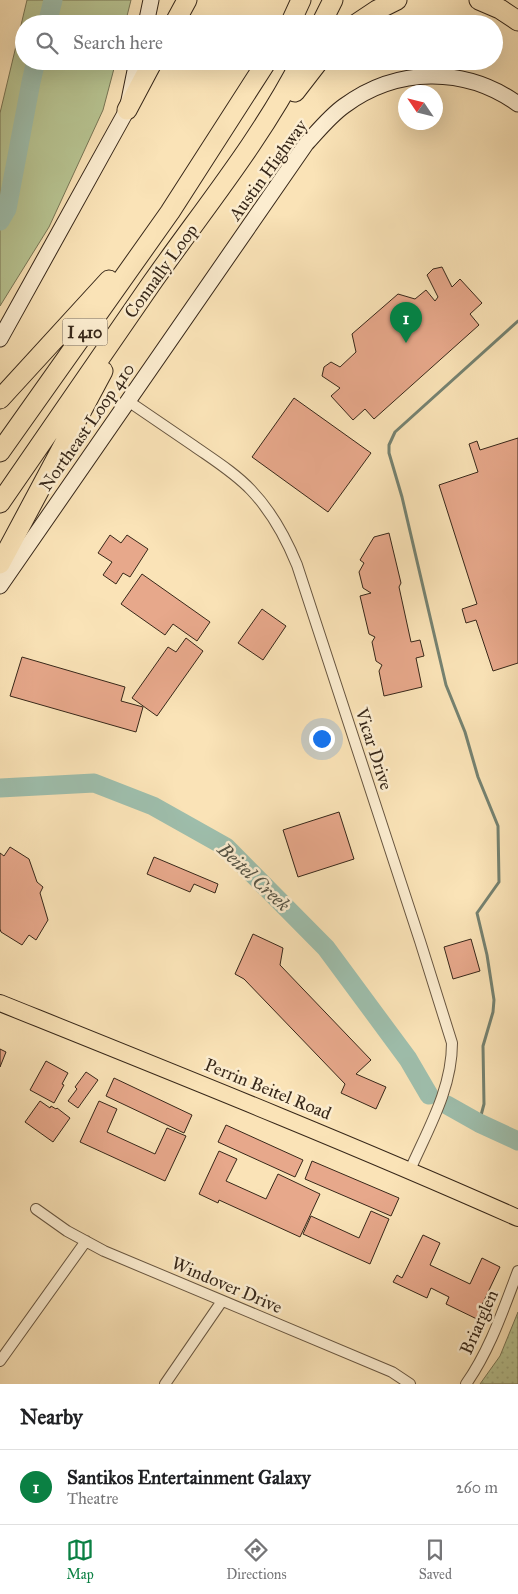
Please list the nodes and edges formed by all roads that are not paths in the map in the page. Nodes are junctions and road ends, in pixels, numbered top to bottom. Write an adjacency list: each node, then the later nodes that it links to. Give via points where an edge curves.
1 (151, 0): 7 (main road)
2 (187, 0): 8 (highway)
3 (301, 0): 9 (highway)
4 (333, 0): 10 (highway)
5 (397, 0): 11 (highway)
6 (479, 0): 12 (highway)
7 (148, 15)
8 (179, 15)
9 (294, 15)
10 (326, 15)
11 (370, 15)
12 (518, 20)
13 (135, 70): 19 (main road)
14 (148, 70): 19 (highway)
15 (261, 70): 21 (highway, Connally Loop / I 410)
16 (297, 70): 20 (highway, Connally Loop / I 410)
17 (312, 70): 20 (highway)
18 (518, 104): 23 (main road, Austin Highway, via 491,88 440,76 386,83 364,92 342,106 306,144)
19 (126, 110): 24 (main road)
20 (234, 170): 22 (highway, Connally Loop / I 410)
21 (170, 212): 25 (highway); 27 (highway, Connally Loop / I 410)
22 (151, 284): 28 (highway, Connally Loop / I 410); 29 (highway)
23 (204, 290): 26 (main road, Northeast Loop 410)
24 (0, 339)
25 (0, 399)
26 (128, 401): 30 (main road, Northeast Loop 410); 32 (street, Vicar Drive, via 237,476 279,527 296,565 452,1043 452,1060 444,1092)
27 (0, 452)
28 (0, 503)
29 (0, 564)
30 (0, 586)
31 (0, 1003): 32 (main road, Perrin Beitel Road)
32 (410, 1170): 34 (main road, Perrin Beitel Road)
33 (36, 1209): 35 (street, Windover Drive)
34 (518, 1218)
35 (86, 1241): 37 (street, Windover Drive); 38 (street)
36 (518, 1271): 41 (street, Briarglen, via 494,1332)
37 (222, 1301): 39 (street); 40 (street, Windover Drive, via 392,1372)
38 (0, 1361)
39 (165, 1384)
40 (410, 1384)
41 (466, 1384)

